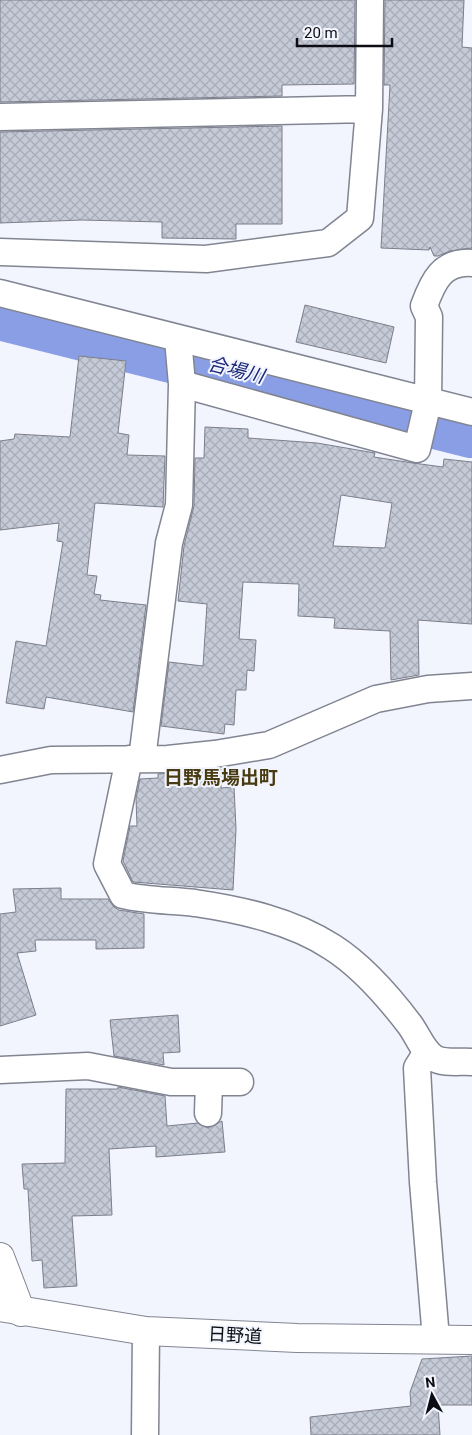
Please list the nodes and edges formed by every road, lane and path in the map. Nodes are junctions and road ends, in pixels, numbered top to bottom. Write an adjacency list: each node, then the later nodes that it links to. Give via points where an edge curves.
1 (370, 0): 2 (street)
2 (369, 109): 3 (street); 4 (street, via 360,218 328,243 206,259)
3 (0, 116)
4 (0, 252)
5 (472, 263): 8 (street, via 458,262 433,280 424,306 429,317)
6 (0, 293): 7 (street)
7 (180, 360): 8 (street); 8 (street, via 417,449); 11 (street, via 179,505 169,543)
8 (426, 412): 9 (street)
9 (472, 412)
10 (472, 686): 11 (street, via 428,689 376,699 269,745 168,759)
11 (136, 759): 12 (street, via 51,760); 13 (street, via 107,864 123,895 242,912 277,921 331,946 376,986 410,1025)
12 (0, 770)
13 (427, 1052): 14 (street, via 436,1060); 22 (street, via 417,1068)
14 (472, 1062)
15 (0, 1070): 16 (street, via 88,1066 171,1082)
16 (209, 1082): 17 (street); 18 (street)
17 (240, 1082)
18 (208, 1113)
19 (0, 1257): 20 (main road)
20 (11, 1309): 21 (main road, 日野道)
21 (146, 1332): 22 (main road, 日野道); 24 (street)
22 (436, 1339): 23 (main road, 日野道)
23 (472, 1340)
24 (145, 1435)

